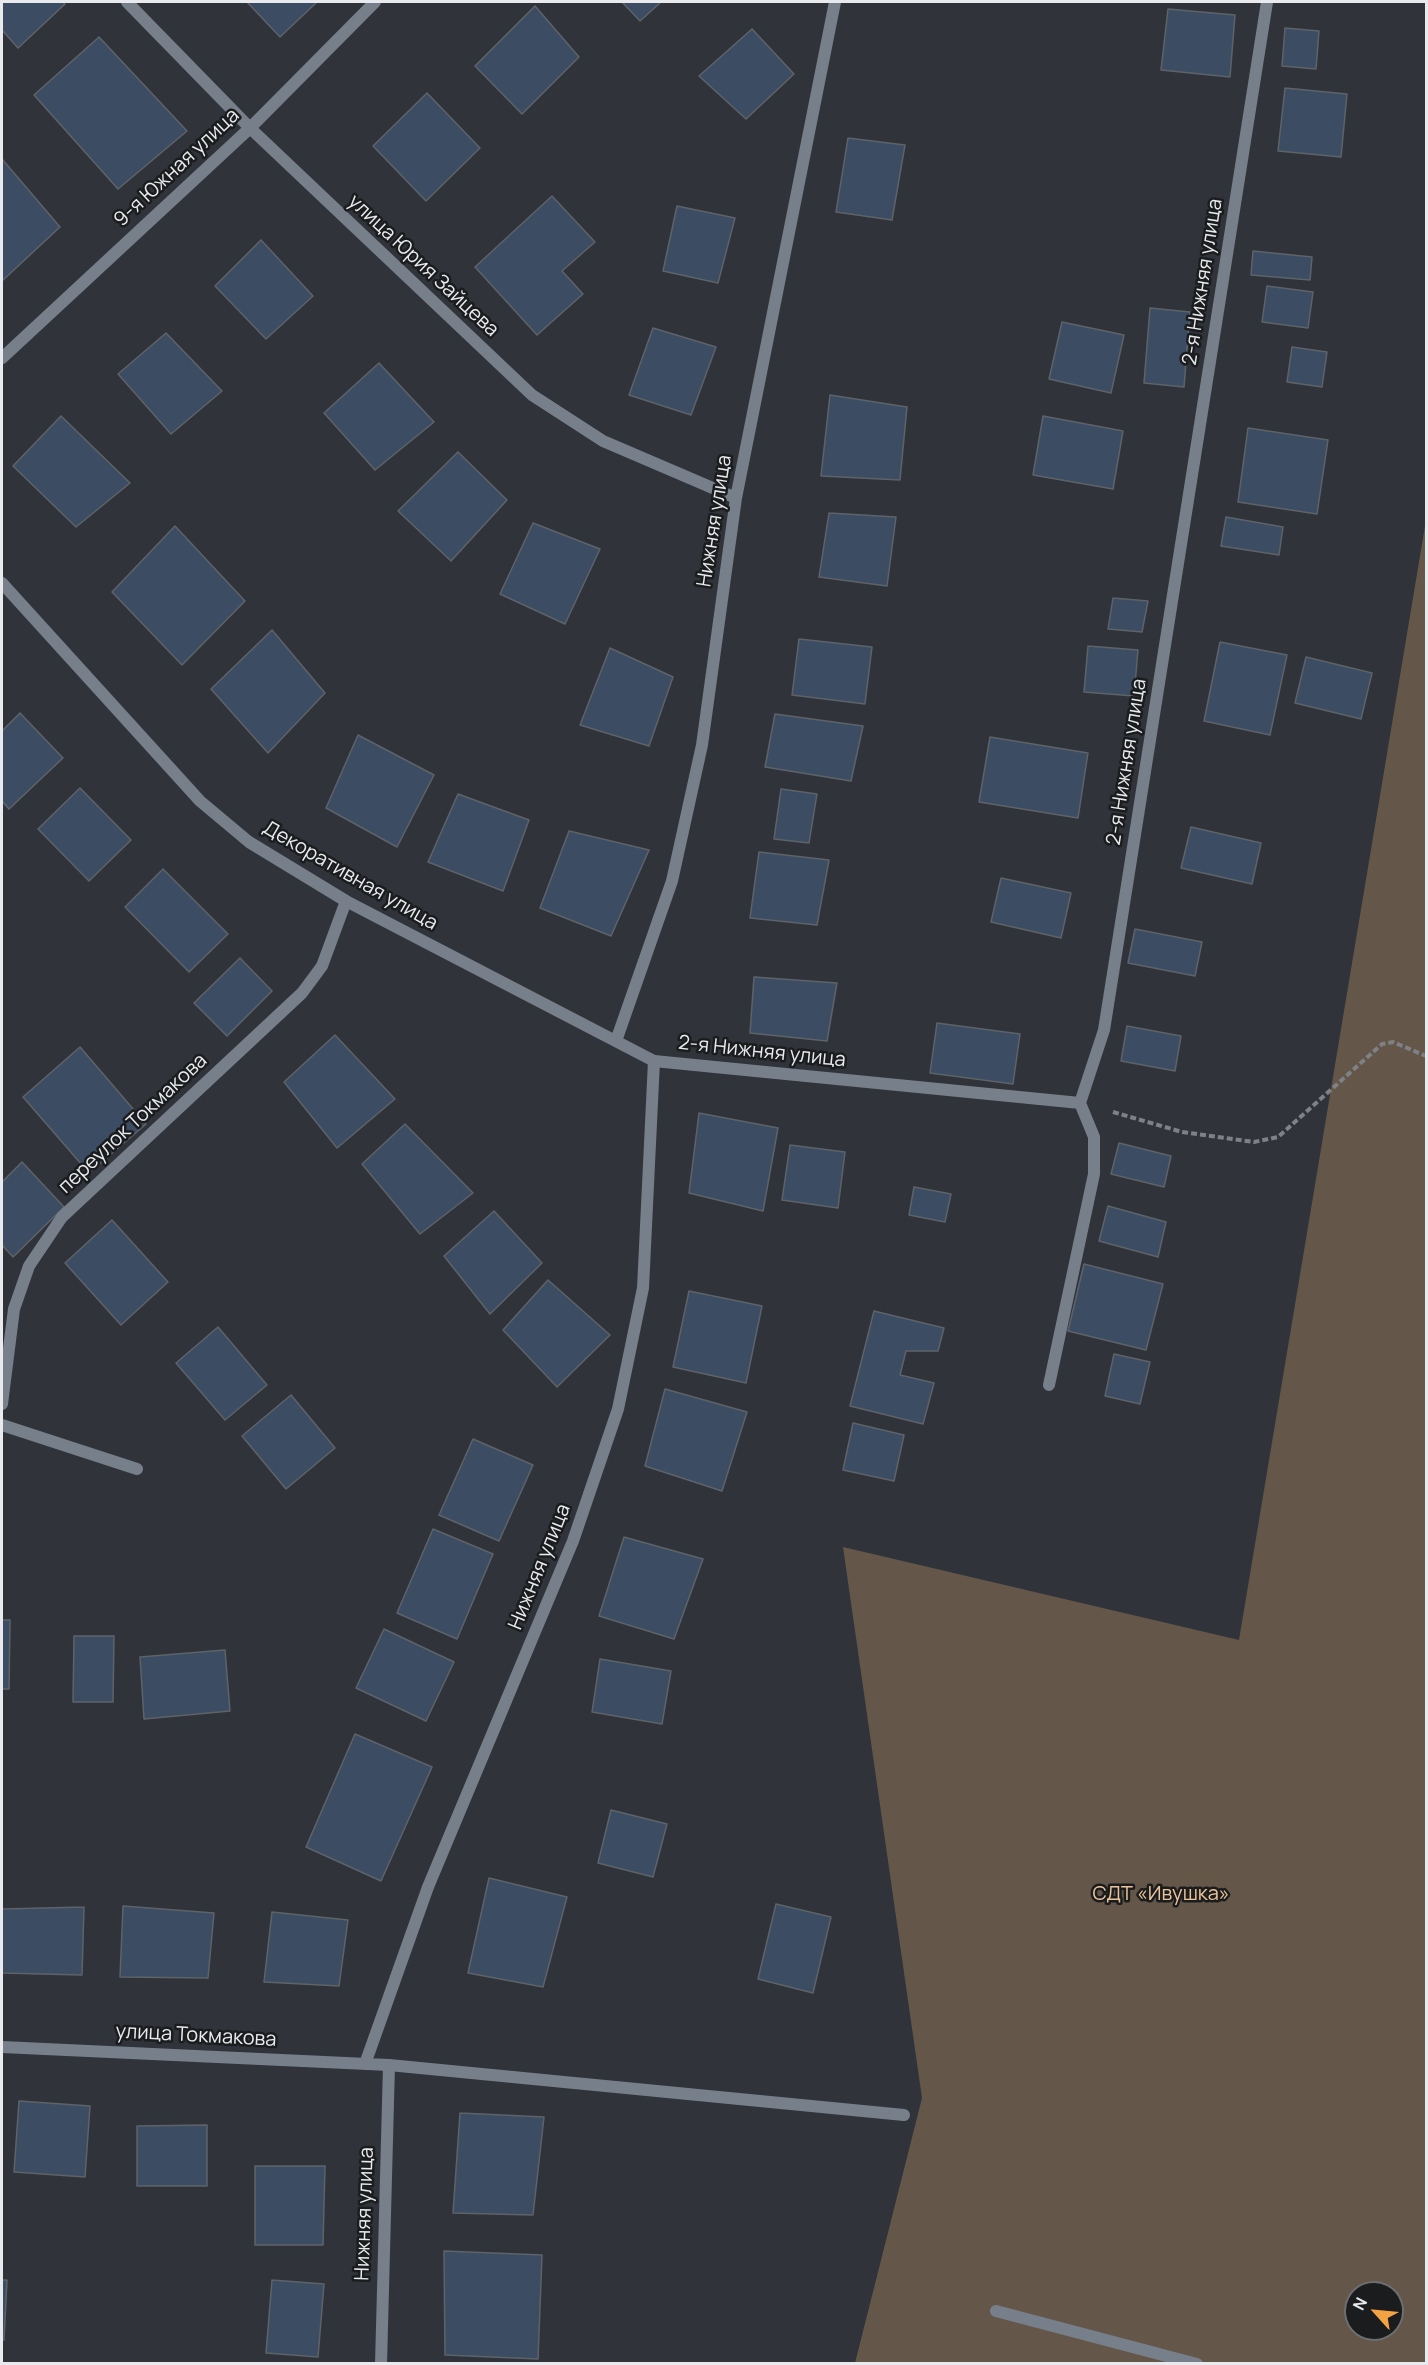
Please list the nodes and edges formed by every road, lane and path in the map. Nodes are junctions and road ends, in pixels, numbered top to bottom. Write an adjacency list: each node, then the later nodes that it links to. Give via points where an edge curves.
1 (126, 2): 5 (street, улица Юрия Зайцева)
2 (375, 2): 5 (street, 9-я Южная улица)
3 (834, 2): 7 (street, Нижняя улица)
4 (1267, 2): 13 (street, 2-я Нижняя улица, via 1104,1030)
5 (249, 128): 6 (street, 9-я Южная улица); 7 (street, улица Юрия Зайцева, via 532,395 603,441)
6 (2, 358)
7 (736, 498): 10 (street, Нижняя улица, via 695,779 672,881)
8 (2, 583): 9 (street, Декоративная улица, via 200,801 249,842)
9 (346, 900): 10 (street, Декоративная улица); 15 (street, переулок Токмакова, via 322,966 302,993 62,1217 30,1266 14,1309)
10 (616, 1041): 12 (street, Декоративная улица)
11 (1426, 1056): 13 (path, via 1393,1042 1382,1044 1278,1137 1254,1142 1182,1132)
12 (654, 1061): 13 (street, 2-я Нижняя улица); 19 (street, Нижняя улица, via 643,1288 618,1409 573,1540 428,1887)
13 (1080, 1103): 14 (street, via 1094,1137 1094,1174)
14 (1049, 1385)
15 (2, 1404)
16 (2, 1425): 17 (street)
17 (137, 1468)
18 (2, 2047): 19 (street, улица Токмакова)
19 (365, 2064): 20 (street, улица Токмакова)
20 (389, 2065): 21 (street, улица Токмакова); 23 (street, Нижняя улица)
21 (904, 2115)
22 (996, 2311): 24 (street)
23 (381, 2364)
24 (1197, 2364)

